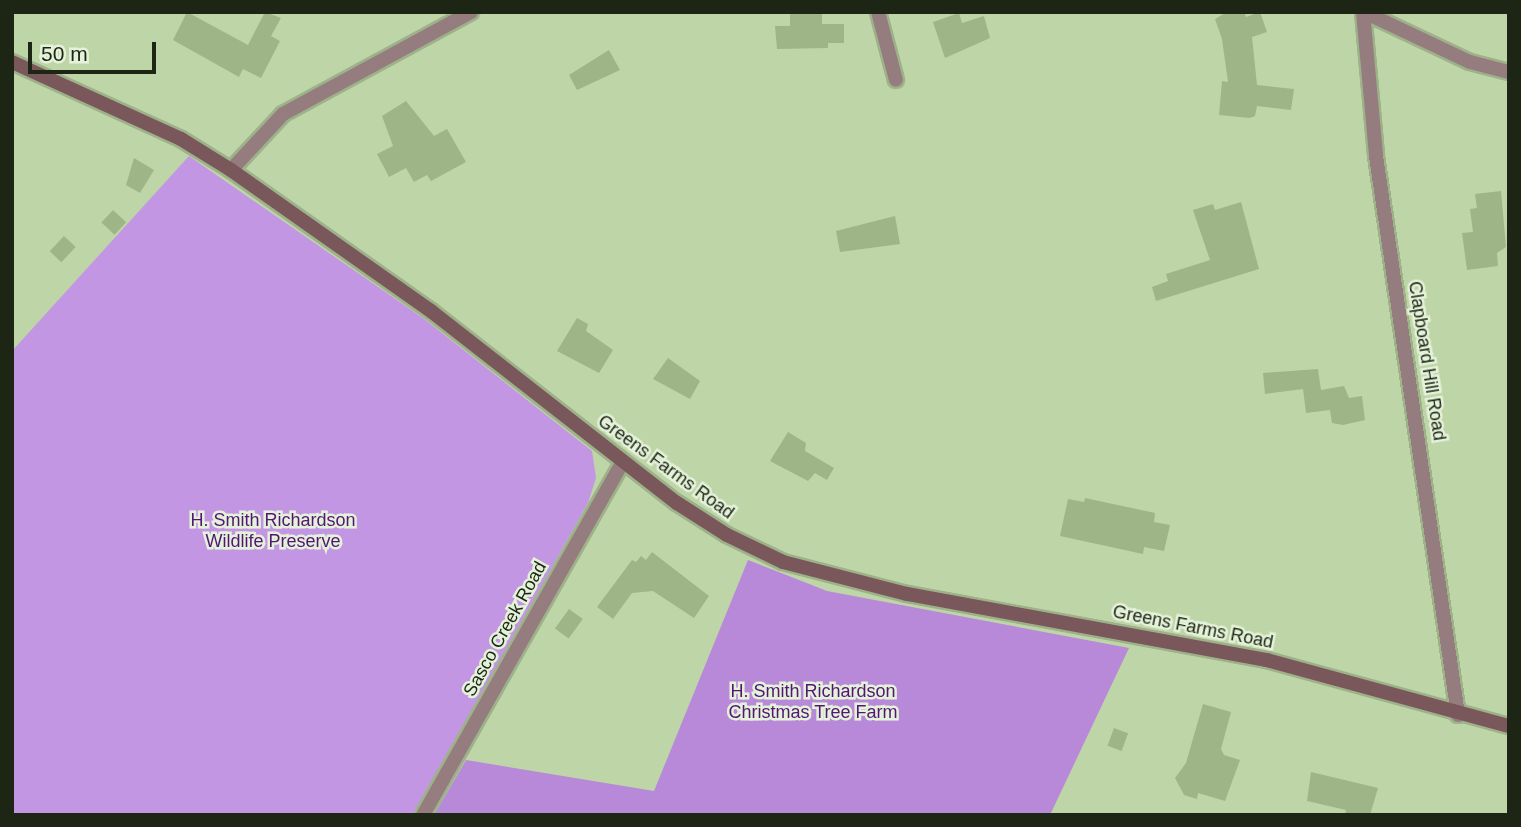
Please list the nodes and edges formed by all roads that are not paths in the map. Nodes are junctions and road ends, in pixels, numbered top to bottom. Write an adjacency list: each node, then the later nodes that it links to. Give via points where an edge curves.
1 (471, 12): 7 (street, via 283,114)
2 (878, 12): 6 (street)
3 (1364, 12): 5 (street, via 1470,62); 9 (street, Clapboard Hill Road, via 1376,156)
4 (12, 62): 7 (street, Greens Farms Road, via 181,139)
5 (1509, 72)
6 (896, 80)
7 (231, 170): 8 (street, Greens Farms Road, via 431,312)
8 (622, 463): 9 (street, Greens Farms Road, via 727,535 783,562 907,594 1268,660); 11 (street, Sasco Creek Road)
9 (1458, 715): 10 (street, Greens Farms Road)
10 (1509, 726)
11 (423, 815)

